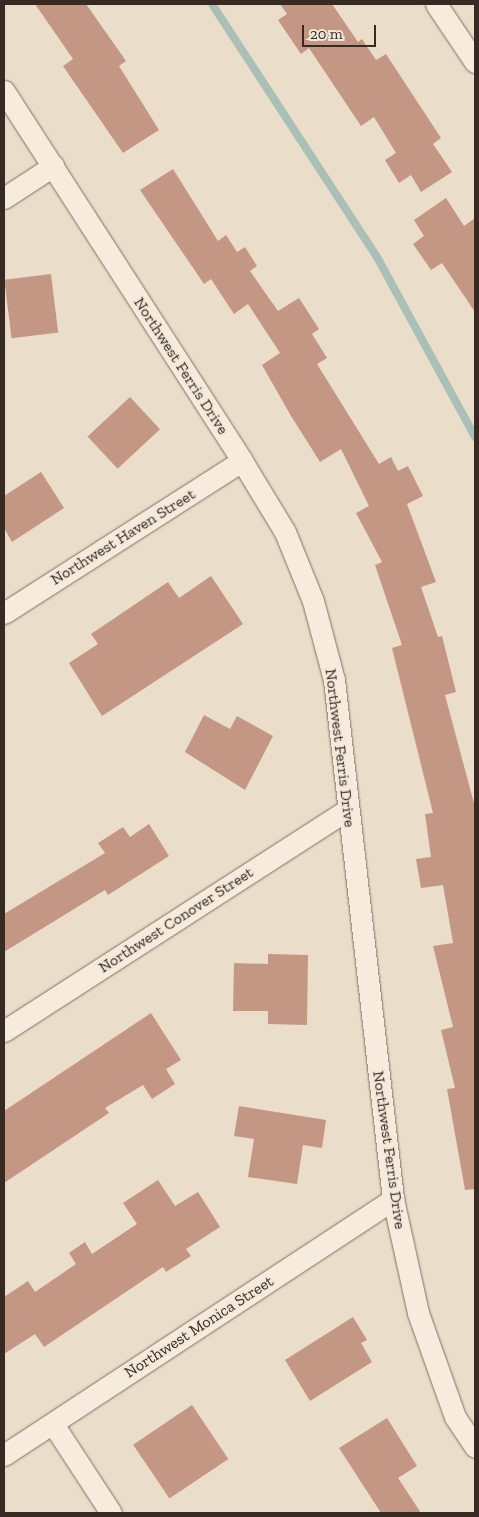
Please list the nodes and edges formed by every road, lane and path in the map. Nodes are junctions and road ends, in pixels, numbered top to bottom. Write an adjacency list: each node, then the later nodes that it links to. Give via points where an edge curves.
1 (436, 4): 2 (street)
2 (475, 62)
3 (4, 91): 4 (street, Northwest Ferris Drive)
4 (53, 166): 5 (street); 6 (street, Northwest Ferris Drive)
5 (4, 198)
6 (242, 461): 7 (street, Northwest Haven Street); 8 (street, Northwest Ferris Drive, via 285,532 313,602 334,680)
7 (4, 613)
8 (348, 809): 9 (street, Northwest Conover Street); 10 (street, Northwest Ferris Drive)
9 (4, 1030)
10 (393, 1199): 11 (street, Northwest Monica Street); 12 (street, Northwest Ferris Drive, via 418,1312 455,1417)
11 (53, 1424): 13 (street, Northwest Monica Street); 14 (street)
12 (475, 1447)
13 (4, 1455)
14 (111, 1513)

